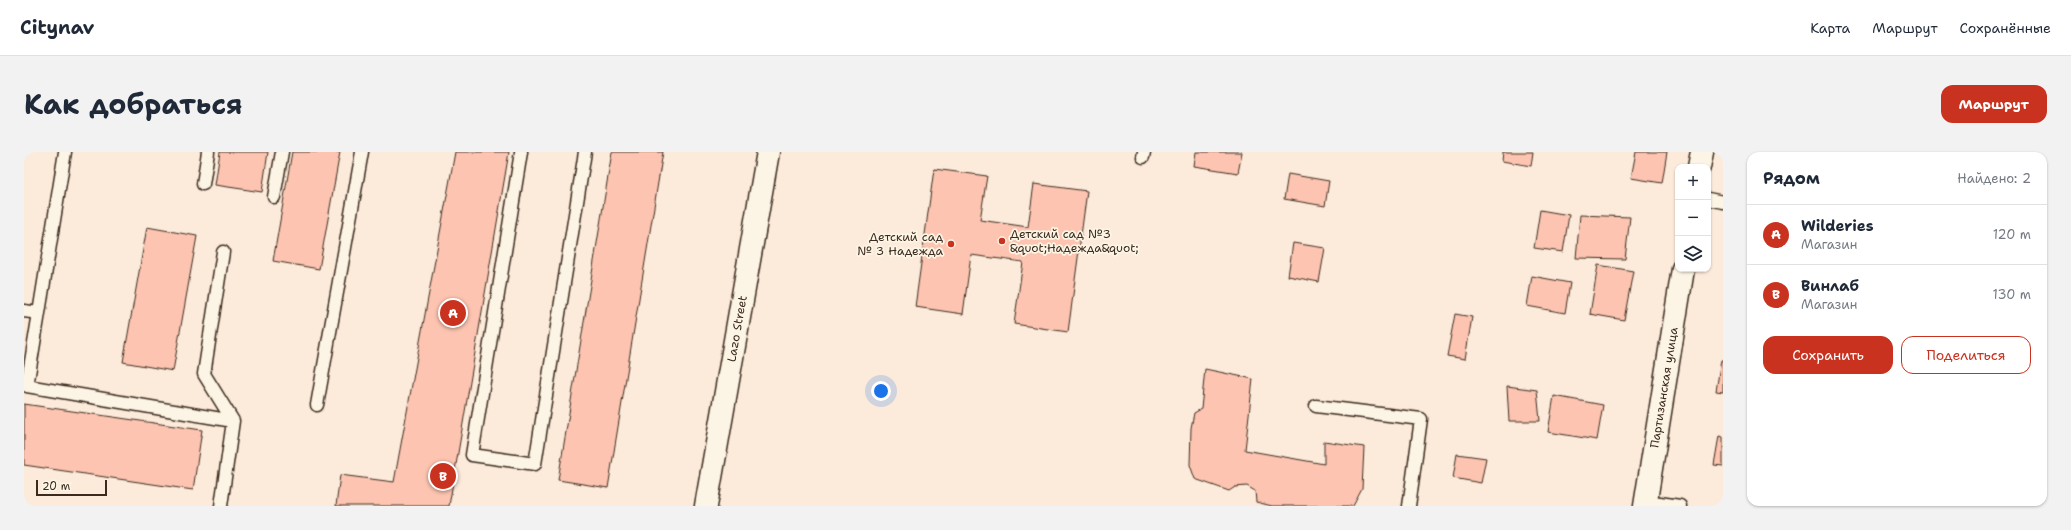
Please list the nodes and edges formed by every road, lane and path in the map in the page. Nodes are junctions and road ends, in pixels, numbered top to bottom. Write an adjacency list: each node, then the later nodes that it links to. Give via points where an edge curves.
1 (65, 152): 17 (lane)
2 (208, 152): 10 (lane)
3 (282, 152): 11 (lane)
4 (362, 152): 18 (lane)
5 (521, 152): 6 (lane, via 472,455 535,464)
6 (585, 152)
7 (768, 152): 23 (main road, Lazo Street)
8 (1702, 152): 9 (main road)
9 (1700, 164)
10 (203, 184)
11 (274, 197)
12 (1711, 200): 13 (lane)
13 (1723, 202)
14 (223, 252): 20 (lane, via 204,374)
15 (1682, 272): 21 (main road, Партизанская улица)
16 (24, 311): 17 (lane)
17 (39, 313): 20 (lane, via 28,386)
18 (317, 405)
19 (1316, 406): 24 (lane, via 1421,419)
20 (233, 421): 22 (lane)
21 (1646, 503): 25 (lane)
22 (221, 506)
23 (706, 506)
24 (1409, 506)
25 (1680, 506)

